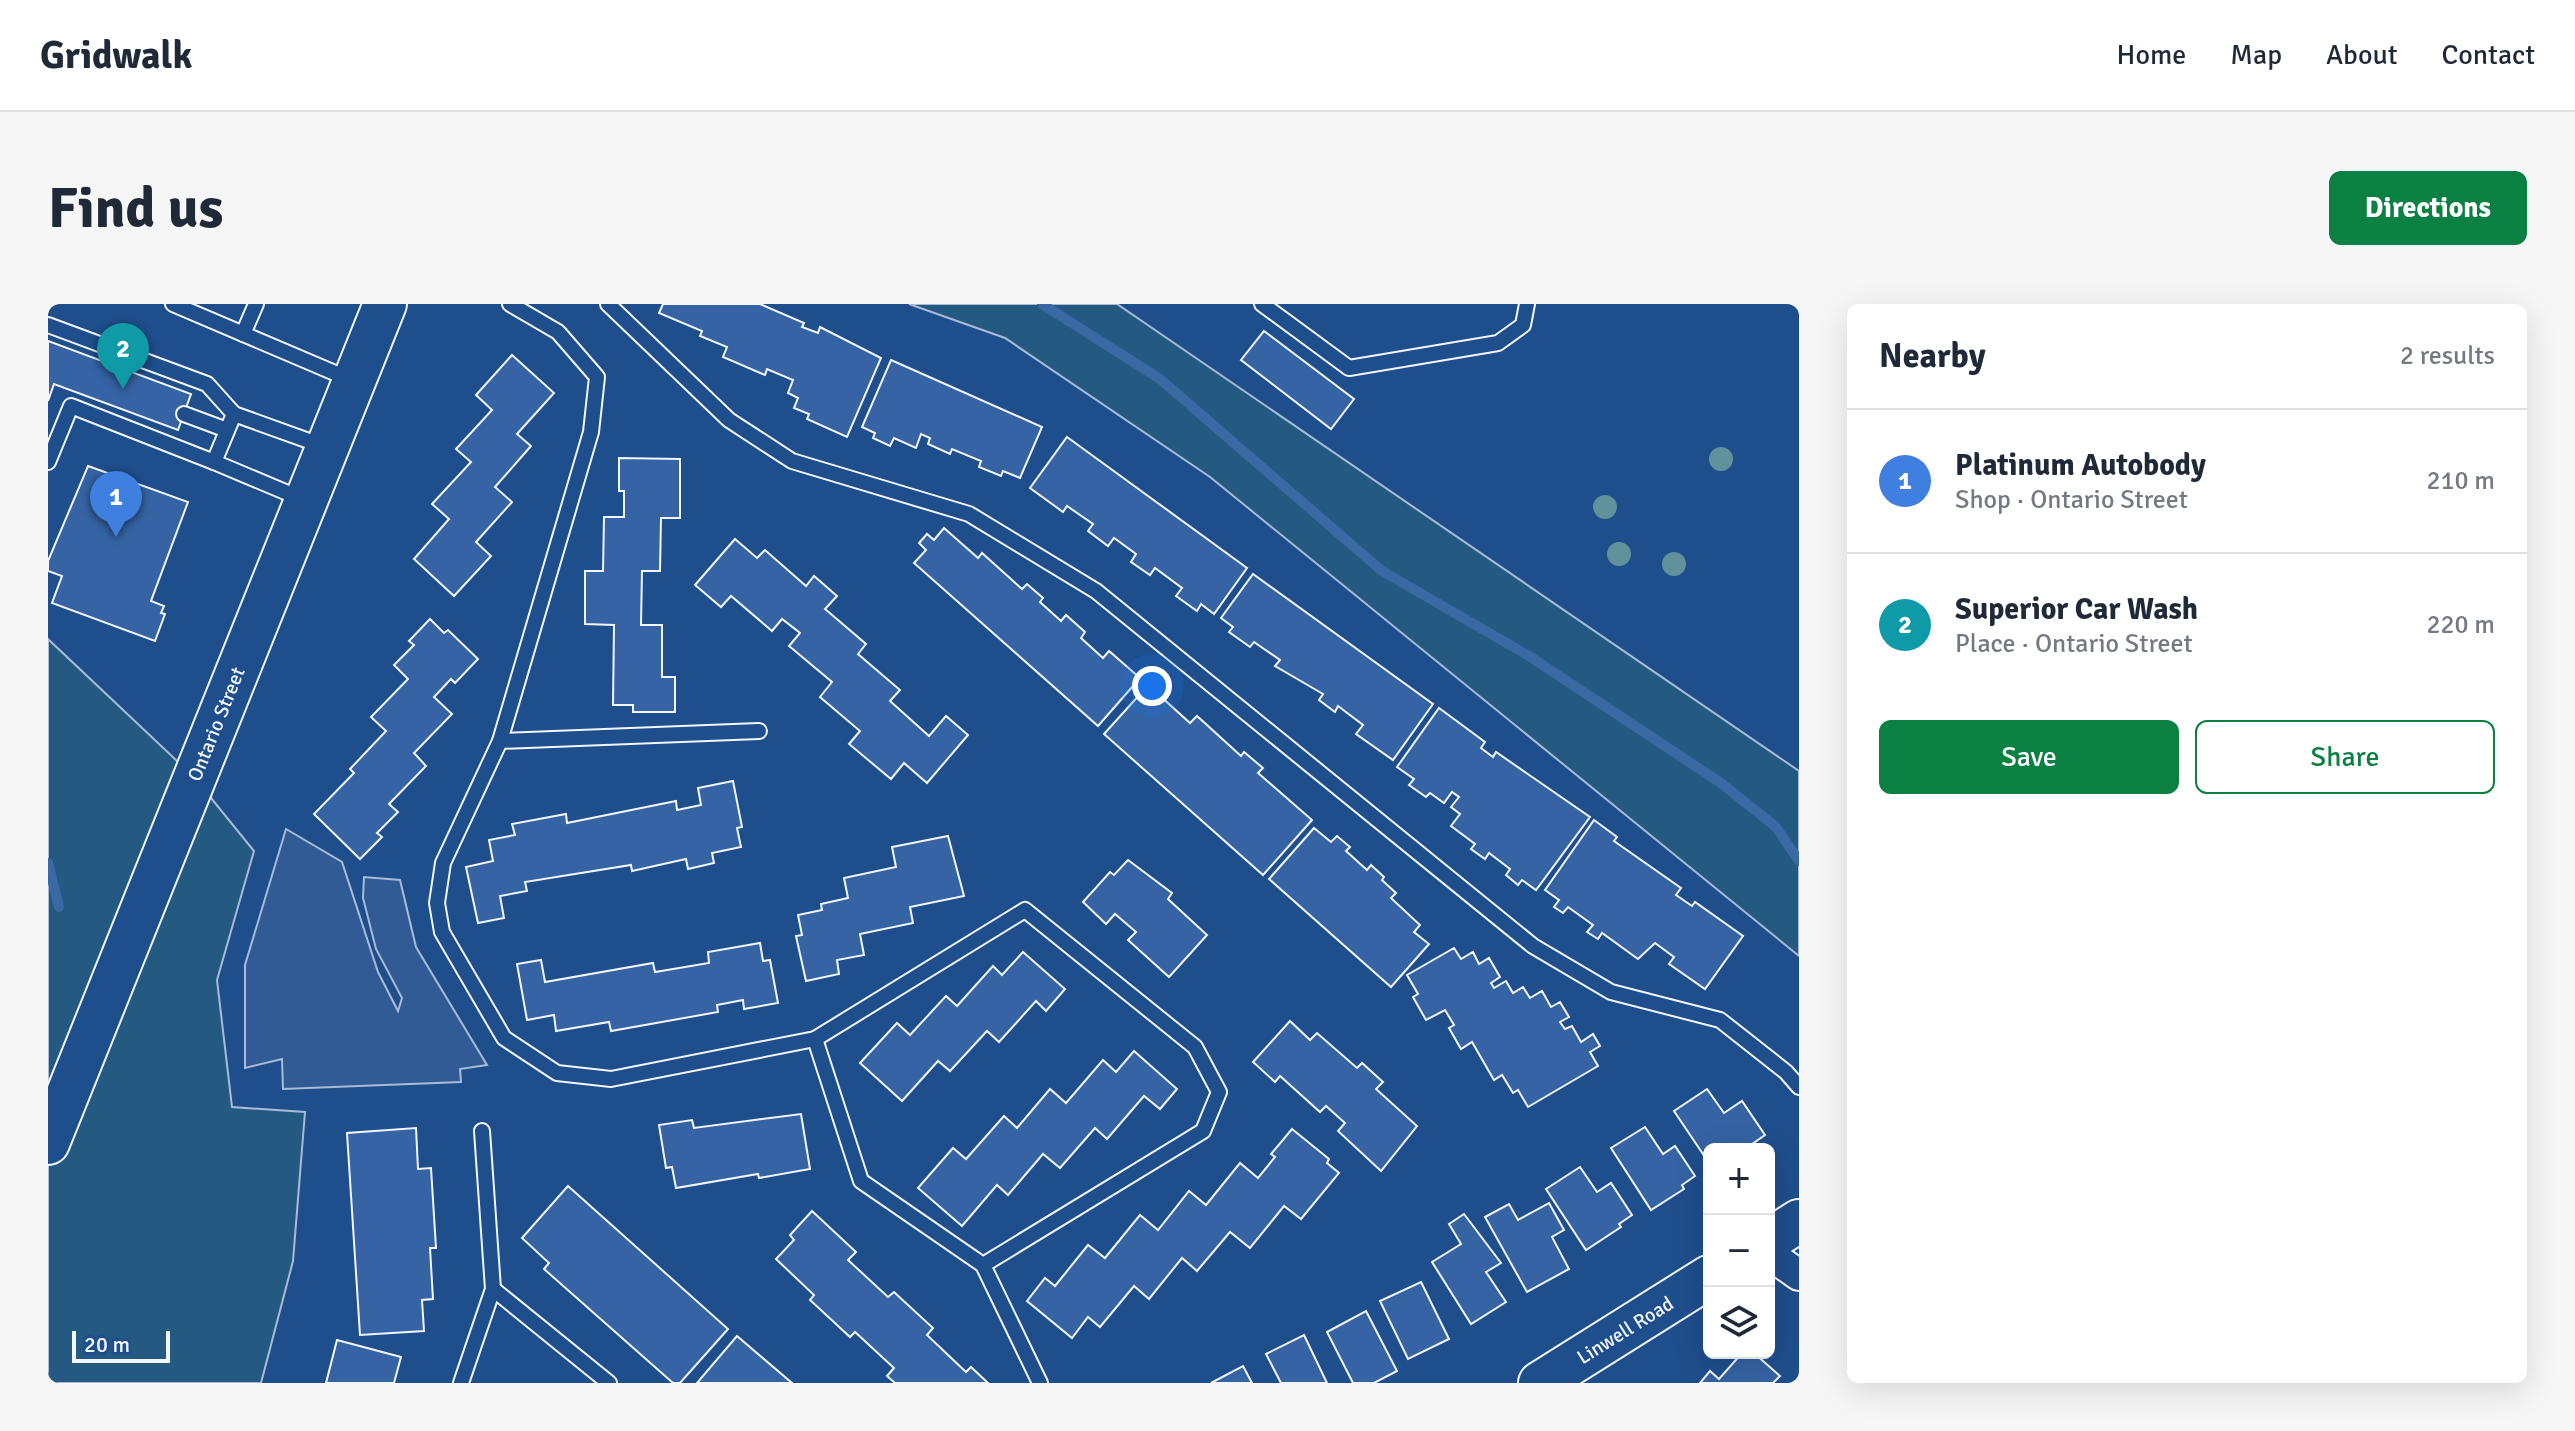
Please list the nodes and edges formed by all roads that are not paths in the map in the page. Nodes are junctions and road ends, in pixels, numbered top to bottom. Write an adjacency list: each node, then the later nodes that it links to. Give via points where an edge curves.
1 (173, 304): 9 (lane)
2 (256, 304): 9 (lane)
3 (385, 304): 10 (main road, Ontario Street)
4 (510, 304): 19 (lane, via 558,332 597,377 591,432)
5 (608, 304): 21 (lane, via 729,420 792,461 969,514 1096,591 1533,946 1611,992 1720,1020)
6 (1262, 304): 7 (lane, via 1349,368 1498,343 1523,325)
7 (1527, 304)
8 (48, 325): 12 (lane, via 207,384)
9 (243, 334): 10 (lane)
10 (354, 381): 14 (main road, Ontario Street)
11 (184, 414): 13 (lane)
12 (234, 414): 13 (lane); 14 (lane)
13 (227, 430): 16 (lane)
14 (327, 447): 17 (main road, Ontario Street)
15 (48, 462): 16 (lane, via 71,406)
16 (214, 462): 17 (lane)
17 (306, 500): 23 (main road, Ontario Street)
18 (759, 731): 19 (lane)
19 (500, 741): 20 (lane, via 443,863 437,903 442,932 504,1038 557,1073 611,1079)
20 (815, 1039): 27 (lane, via 861,1181); 27 (lane, via 1025,910 1195,1047 1219,1092 1203,1131)
21 (1799, 1087)
22 (482, 1131): 30 (lane)
23 (48, 1143)
24 (1799, 1221): 25 (main road)
25 (1775, 1236)
26 (1775, 1258): 28 (street)
27 (983, 1265): 33 (lane)
28 (1799, 1275)
29 (1703, 1281): 34 (main road, Linwell Road)
30 (493, 1289): 31 (lane); 32 (lane)
31 (461, 1383)
32 (609, 1383)
33 (1040, 1383)
34 (1540, 1383)

